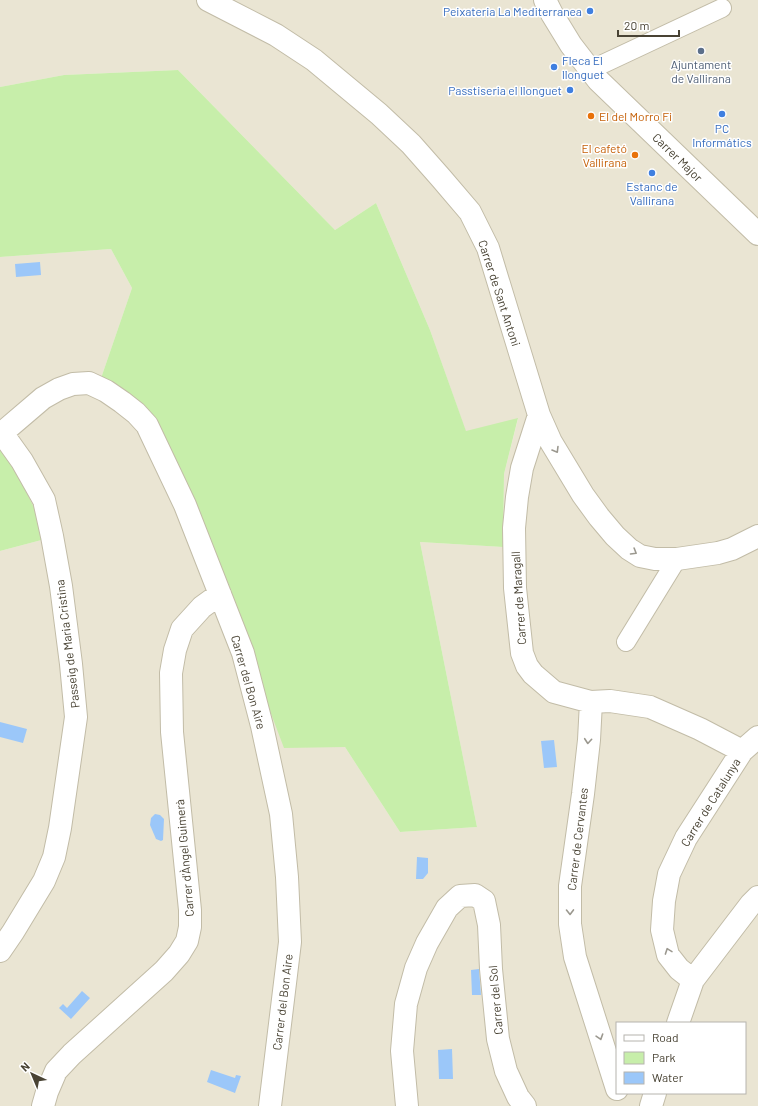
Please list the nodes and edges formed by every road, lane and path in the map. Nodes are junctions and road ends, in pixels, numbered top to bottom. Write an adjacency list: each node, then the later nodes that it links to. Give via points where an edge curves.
1 (208, 0): 6 (street, Carrer de Sant Antoni, via 276,35 314,60 411,144 470,212 488,248)
2 (545, 0): 4 (street, Carrer Major, via 571,45)
3 (722, 8): 4 (street)
4 (590, 70): 5 (street, Carrer Major)
5 (758, 234)
6 (539, 415): 9 (street, Carrer de Sant Antoni, one-way to 9, via 551,442 583,495 615,536 640,556); 12 (street, Carrer de Maragall, via 522,468 514,528 515,588 522,653 533,674 554,692)
7 (1, 433): 10 (street, Carrer del Bon Aire, via 42,398 73,384 89,383 122,402 147,425 186,505); 16 (street, Passeig de Maria Cristina, via 22,461 44,500 61,586 76,717 54,857 44,881)
8 (758, 536): 9 (street, Carrer de Sant Antoni, via 718,554)
9 (677, 559): 11 (street)
10 (220, 594): 22 (street, Carrer d'Àngel Guimerà, via 202,607 182,629 171,673 172,732 190,910 187,941 164,970 56,1071); 23 (street, Carrer del Bon Aire, via 244,653 281,814 290,942)
11 (626, 642)
12 (591, 702): 14 (street, Carrer de Maragall, via 610,701 650,707); 19 (street, Carrer de Cervantes, one-way to 19, via 583,794 570,886 570,924 575,957)
13 (758, 737): 14 (street, Carrer de Catalunya)
14 (742, 751): 17 (street, Carrer de Catalunya, one-way to 14, via 679,969 668,955 662,930 669,874 686,838)
15 (758, 897): 17 (street)
16 (0, 951)
17 (693, 980): 18 (street)
18 (678, 1022)
19 (616, 1086)
20 (618, 1094): 26 (street)
21 (655, 1094): 27 (street)
22 (43, 1106)
23 (270, 1106)
24 (408, 1106): 25 (street, Carrer del Sol, via 402,1051 406,1004 416,968 426,943 447,908 460,896 474,895 484,901 489,925 500,1046 506,1071)
25 (525, 1106)
26 (624, 1106)
27 (651, 1106)

